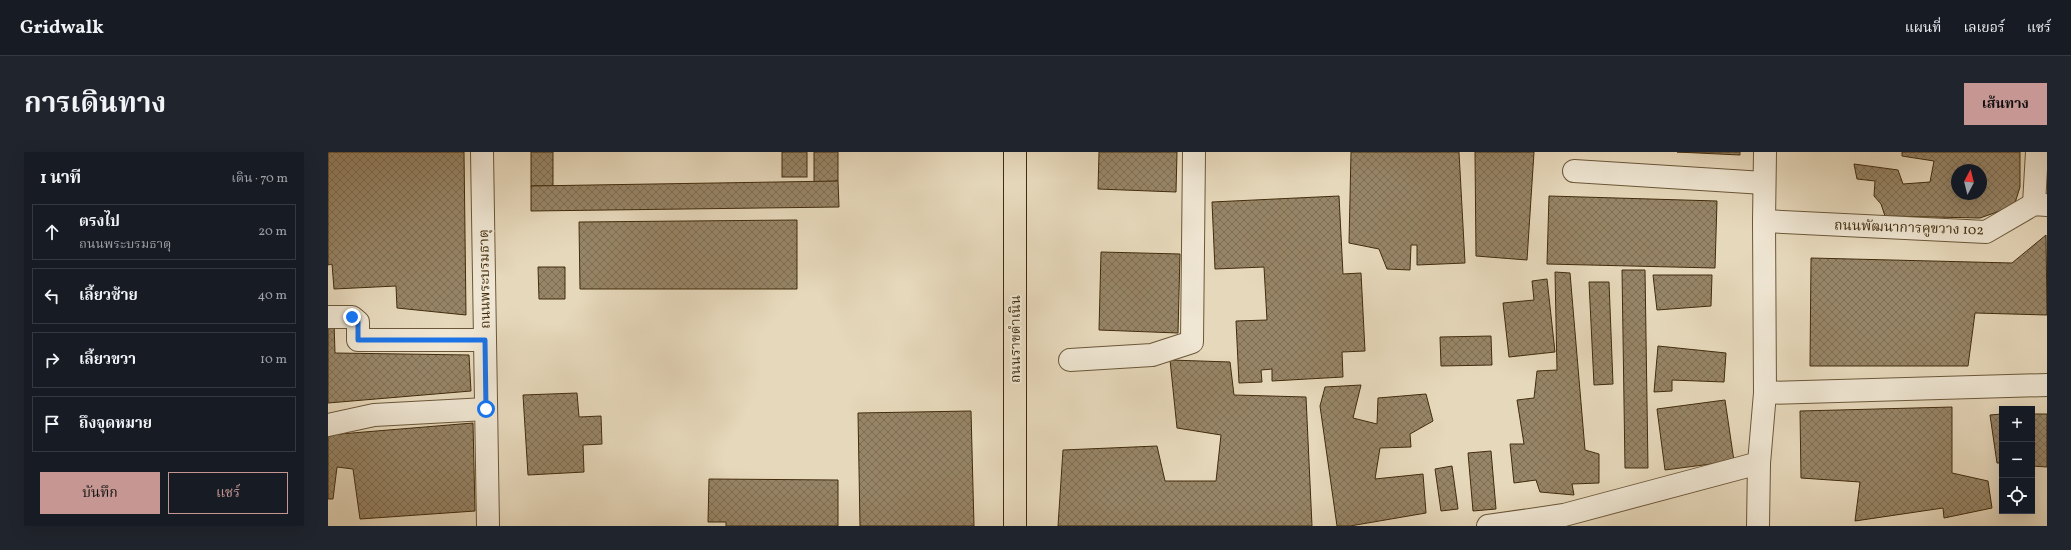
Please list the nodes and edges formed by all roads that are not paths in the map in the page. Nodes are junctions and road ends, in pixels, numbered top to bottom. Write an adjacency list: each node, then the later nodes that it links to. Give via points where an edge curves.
1 (482, 152): 11 (street, ถนนพระบรมธาตุ)
2 (1015, 152): 20 (main road, ถนนราขดำเนิน)
3 (1194, 152): 12 (street, via 1192,342 1152,355)
4 (1765, 152): 7 (street)
5 (2037, 152): 8 (street)
6 (1574, 171): 7 (street)
7 (1764, 183): 9 (street)
8 (2040, 205): 9 (street, ถนนพัฒนาการคูขวาง 102, via 1986,232)
9 (1764, 222): 14 (street)
10 (328, 317): 11 (street, via 352,317 358,322 358,340)
11 (485, 340): 15 (street, ถนนพระบรมธาตุ)
12 (1070, 360)
13 (2047, 385): 14 (street)
14 (1765, 392): 17 (street)
15 (486, 409): 16 (street, via 374,414); 19 (street, ถนนพระบรมธาตุ)
16 (328, 425)
17 (1759, 463): 18 (street); 22 (street)
18 (1564, 520): 21 (street)
19 (488, 526)
20 (1015, 526)
21 (1488, 526)
22 (1758, 526)

